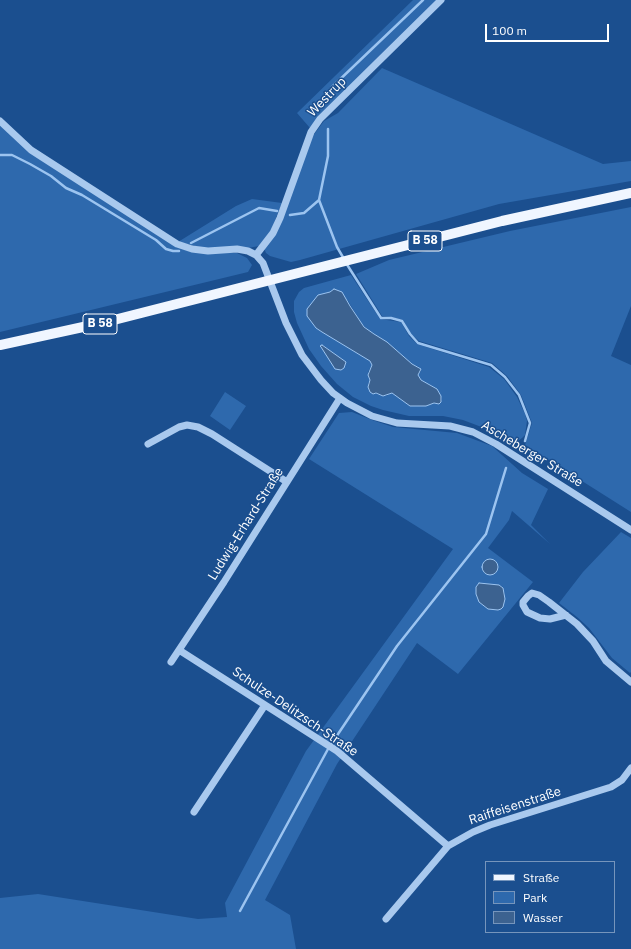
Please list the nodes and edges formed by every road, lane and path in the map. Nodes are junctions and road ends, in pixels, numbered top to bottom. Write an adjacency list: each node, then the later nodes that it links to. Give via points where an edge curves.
1 (441, 0): 4 (street, Westrup, via 320,119 311,132 273,233)
2 (0, 121): 4 (street, via 31,150 177,244 208,251 236,249)
3 (631, 193): 5 (main road, B 58, via 508,220)
4 (256, 255): 5 (street, via 263,263)
5 (270, 281): 6 (main road, B 58, via 92,326); 7 (street, Ascheberger Straße, via 302,355 321,380)
6 (0, 345)
7 (340, 398): 9 (street, Ludwig-Erhard-Straße); 10 (street, Ascheberger Straße, via 364,412 385,420 450,426 473,432)
8 (148, 444): 9 (street, via 179,427 198,427)
9 (287, 482): 12 (street, Ludwig-Erhard-Straße)
10 (631, 530)
11 (566, 616): 11 (street, via 536,593 528,596 523,605 527,612 540,618); 14 (street, via 594,641 606,661)
12 (179, 650): 13 (street, Ludwig-Erhard-Straße); 15 (street, Schulze-Delitzsch-Straße)
13 (171, 662)
14 (631, 682)
15 (265, 704): 17 (street); 18 (street, Schulze-Delitzsch-Straße, via 337,751)
16 (631, 768): 18 (street, Raiffeisenstraße, via 622,780 611,787 490,825)
17 (194, 812)
18 (448, 846): 19 (street, Raiffeisenstraße)
19 (386, 919)

